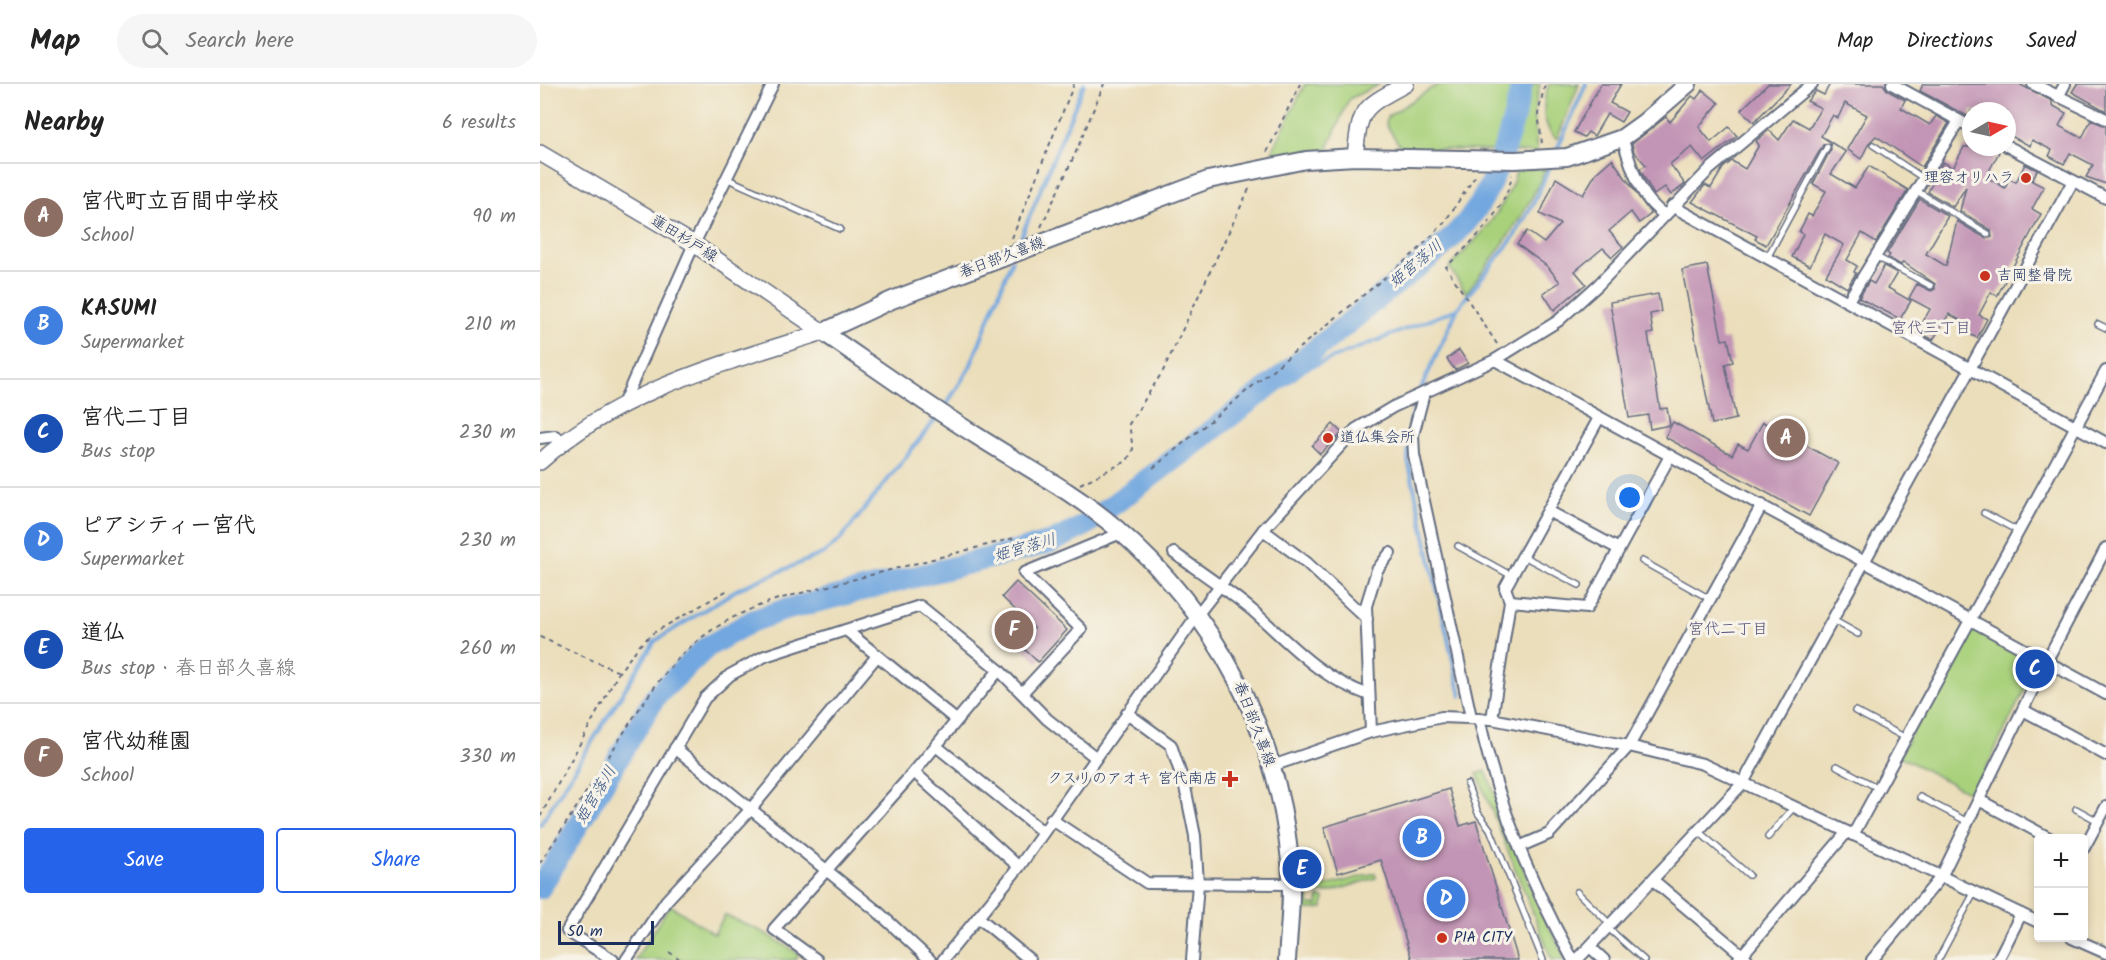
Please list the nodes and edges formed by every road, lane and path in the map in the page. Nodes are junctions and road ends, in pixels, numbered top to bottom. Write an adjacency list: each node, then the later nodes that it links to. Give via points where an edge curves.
1 (773, 84): 27 (street)
2 (1074, 84): 37 (path)
3 (1104, 84): 35 (path)
4 (1300, 84): 25 (path)
5 (1406, 84): 21 (street, via 1364,110 1358,121)
6 (1545, 84): 22 (path, via 1538,114)
7 (1688, 84): 16 (main road)
8 (1812, 84): 31 (street, via 1709,170)
9 (1892, 84): 14 (street)
10 (2033, 84): 12 (street)
11 (2065, 84): 12 (street)
12 (2058, 97): 13 (street)
13 (2106, 119)
14 (1959, 121): 15 (street); 26 (street)
15 (1962, 122)
16 (1622, 138): 22 (main road, via 1582,153); 31 (street, via 1640,190 1654,208)
17 (1873, 145): 26 (lane)
18 (1827, 147): 38 (lane)
19 (2016, 151): 28 (street)
20 (540, 153): 34 (street, 蓮田杉戸線)
21 (1355, 157): 23 (main road, 春日部久喜線); 25 (main road, 春日部久喜線)
22 (1540, 159): 24 (main road)
23 (1478, 160): 24 (main road, 春日部久喜線); 56 (path, via 1477,172 1457,206 1417,251)
24 (1515, 160): 44 (path, via 1511,180 1498,207 1474,240 1446,267)
25 (1259, 167): 35 (main road, 春日部久喜線, via 1208,180); 57 (path, via 1163,371 1129,424 1133,449 1127,461)
26 (1923, 178): 29 (street)
27 (728, 179): 32 (lane); 34 (street)
28 (2073, 181): 30 (street); 45 (street)
29 (1916, 190): 33 (lane); 36 (street)
30 (2106, 198)
31 (1668, 211): 38 (street); 44 (street, via 1558,321)
32 (840, 229)
33 (1988, 234)
34 (694, 244): 43 (street, 蓮田杉戸線); 48 (street)
35 (1031, 247): 37 (main road, 春日部久喜線)
36 (1875, 256): 39 (lane); 40 (street)
37 (1004, 257): 43 (main road, 春日部久喜線, via 892,300)
38 (1767, 258): 40 (street)
39 (1932, 286)
40 (1848, 302): 45 (street)
41 (2098, 324): 42 (lane)
42 (2106, 328)
43 (823, 332): 48 (street, via 719,363); 57 (main road, via 935,410)
44 (1500, 357): 47 (street); 49 (street)
45 (1969, 368): 50 (street); 71 (street)
46 (2106, 371): 50 (street)
47 (1424, 393): 61 (street, via 1356,429); 95 (street, via 1413,435 1414,455)
48 (623, 404): 52 (street)
49 (1599, 418): 54 (street); 59 (street)
50 (2075, 427): 53 (street); 63 (street)
51 (540, 438): 52 (street, via 555,436)
52 (563, 441): 55 (street)
53 (2106, 443)
54 (1670, 456): 58 (street); 66 (street)
55 (540, 462)
56 (1153, 468)
57 (1070, 493): 62 (main road, 春日部久喜線)
58 (1762, 505): 71 (street); 76 (street)
59 (1548, 511): 66 (street); 69 (street)
60 (1984, 513): 63 (lane)
61 (1263, 530): 74 (street); 79 (street, via 1306,562)
62 (1119, 531): 78 (main road, 春日部久喜線); 89 (street, via 1024,573 1081,629)
63 (2018, 531): 81 (street)
64 (1458, 546): 72 (lane)
65 (2106, 548): 86 (street)
66 (1619, 549): 77 (street, via 1587,608)
67 (1174, 553): 74 (street)
68 (1390, 553): 79 (street, via 1377,570)
69 (1523, 556): 72 (street); 73 (lane)
70 (1642, 561): 76 (lane)
71 (1863, 561): 80 (street); 81 (street)
72 (1512, 576): 77 (street, via 1505,588)
73 (1579, 585)
74 (1219, 586): 78 (street); 91 (street, via 1252,610 1311,665 1346,687)
75 (728, 590): 88 (path, via 653,633)
76 (1710, 599): 101 (street)
77 (1510, 601): 96 (street)
78 (1198, 614): 94 (street); 105 (main road, 春日部久喜線, via 1245,695)
79 (1366, 619): 91 (street)
80 (1832, 620): 83 (lane); 108 (street)
81 (1970, 620): 86 (street); 99 (street)
82 (846, 630): 85 (street); 87 (street, via 920,606); 102 (street, via 765,656 730,675 705,698)
83 (1858, 634)
84 (540, 637): 88 (path)
85 (877, 656): 97 (street); 115 (street)
86 (2046, 662): 90 (street); 92 (street)
87 (999, 670): 89 (street); 97 (street)
88 (619, 672): 117 (path)
89 (1022, 693): 104 (street, via 1047,719)
90 (2106, 694)
91 (1369, 695): 98 (street)
92 (2023, 710): 103 (street); 112 (street)
93 (1855, 711): 99 (lane)
94 (1127, 712): 104 (street); 133 (street, via 1171,745 1195,836)
95 (1475, 717): 96 (street); 98 (street, via 1423,719); 127 (street, via 1490,768)
96 (1492, 719): 101 (street)
97 (956, 720): 100 (street)
98 (1371, 732): 105 (street)
99 (1906, 738): 110 (street)
100 (936, 746): 107 (street); 122 (street)
101 (1629, 746): 108 (street, via 1703,764); 127 (street, via 1550,834)
102 (675, 748): 115 (street); 146 (street, via 567,931)
103 (2106, 755)
104 (1095, 757): 118 (street)
105 (1272, 766): 134 (main road, 春日部久喜線, via 1285,826)
106 (1837, 766): 110 (lane)
107 (914, 772): 128 (street); 129 (street)
108 (1743, 783): 113 (street); 121 (street)
109 (1467, 784): 155 (lane, via 1478,813 1490,829)
110 (1878, 788): 123 (street)
111 (1920, 797): 120 (lane)
112 (1979, 800): 120 (street); 124 (street)
113 (1794, 807): 123 (street); 125 (lane)
114 (2106, 807): 119 (street)
115 (751, 809): 129 (street); 147 (street, via 666,901)
116 (2076, 809): 119 (lane)
117 (540, 817)
118 (1051, 819): 122 (street); 133 (street, via 1148,884)
119 (2098, 821): 126 (street)
120 (1968, 822): 131 (street)
121 (1698, 831): 130 (lane); 132 (street)
122 (1043, 832): 128 (street)
123 (1850, 834): 131 (street); 145 (street)
124 (2042, 834)
125 (1768, 837)
126 (2088, 840)
127 (1521, 846): 156 (street, via 1540,898)
128 (1019, 867): 138 (street)
129 (827, 869): 149 (street, via 774,930); 150 (street, via 878,910)
130 (1749, 875)
131 (1941, 877): 136 (street); 159 (street)
132 (1653, 880): 140 (street); 145 (street)
133 (1198, 884): 134 (street); 153 (street)
134 (1291, 884): 154 (main road, 春日部久喜線)
135 (1577, 892): 140 (lane)
136 (1974, 893): 137 (street); 160 (lane)
137 (2020, 914): 139 (street); 161 (street)
138 (978, 917): 151 (street); 152 (street)
139 (2034, 920)
140 (1609, 926): 142 (street); 158 (lane)
141 (2081, 942): 144 (street)
142 (1590, 947): 156 (street); 157 (street)
143 (669, 952): 148 (path)
144 (2106, 953)
145 (1743, 958)
146 (613, 960)
147 (626, 960)
148 (681, 960)
149 (817, 960)
150 (930, 960)
151 (943, 960)
152 (1030, 960)
153 (1192, 960)
154 (1287, 960)
155 (1543, 960)
156 (1575, 960)
157 (1604, 960)
158 (1644, 960)
159 (1872, 960)
160 (1938, 960)
161 (1998, 960)

